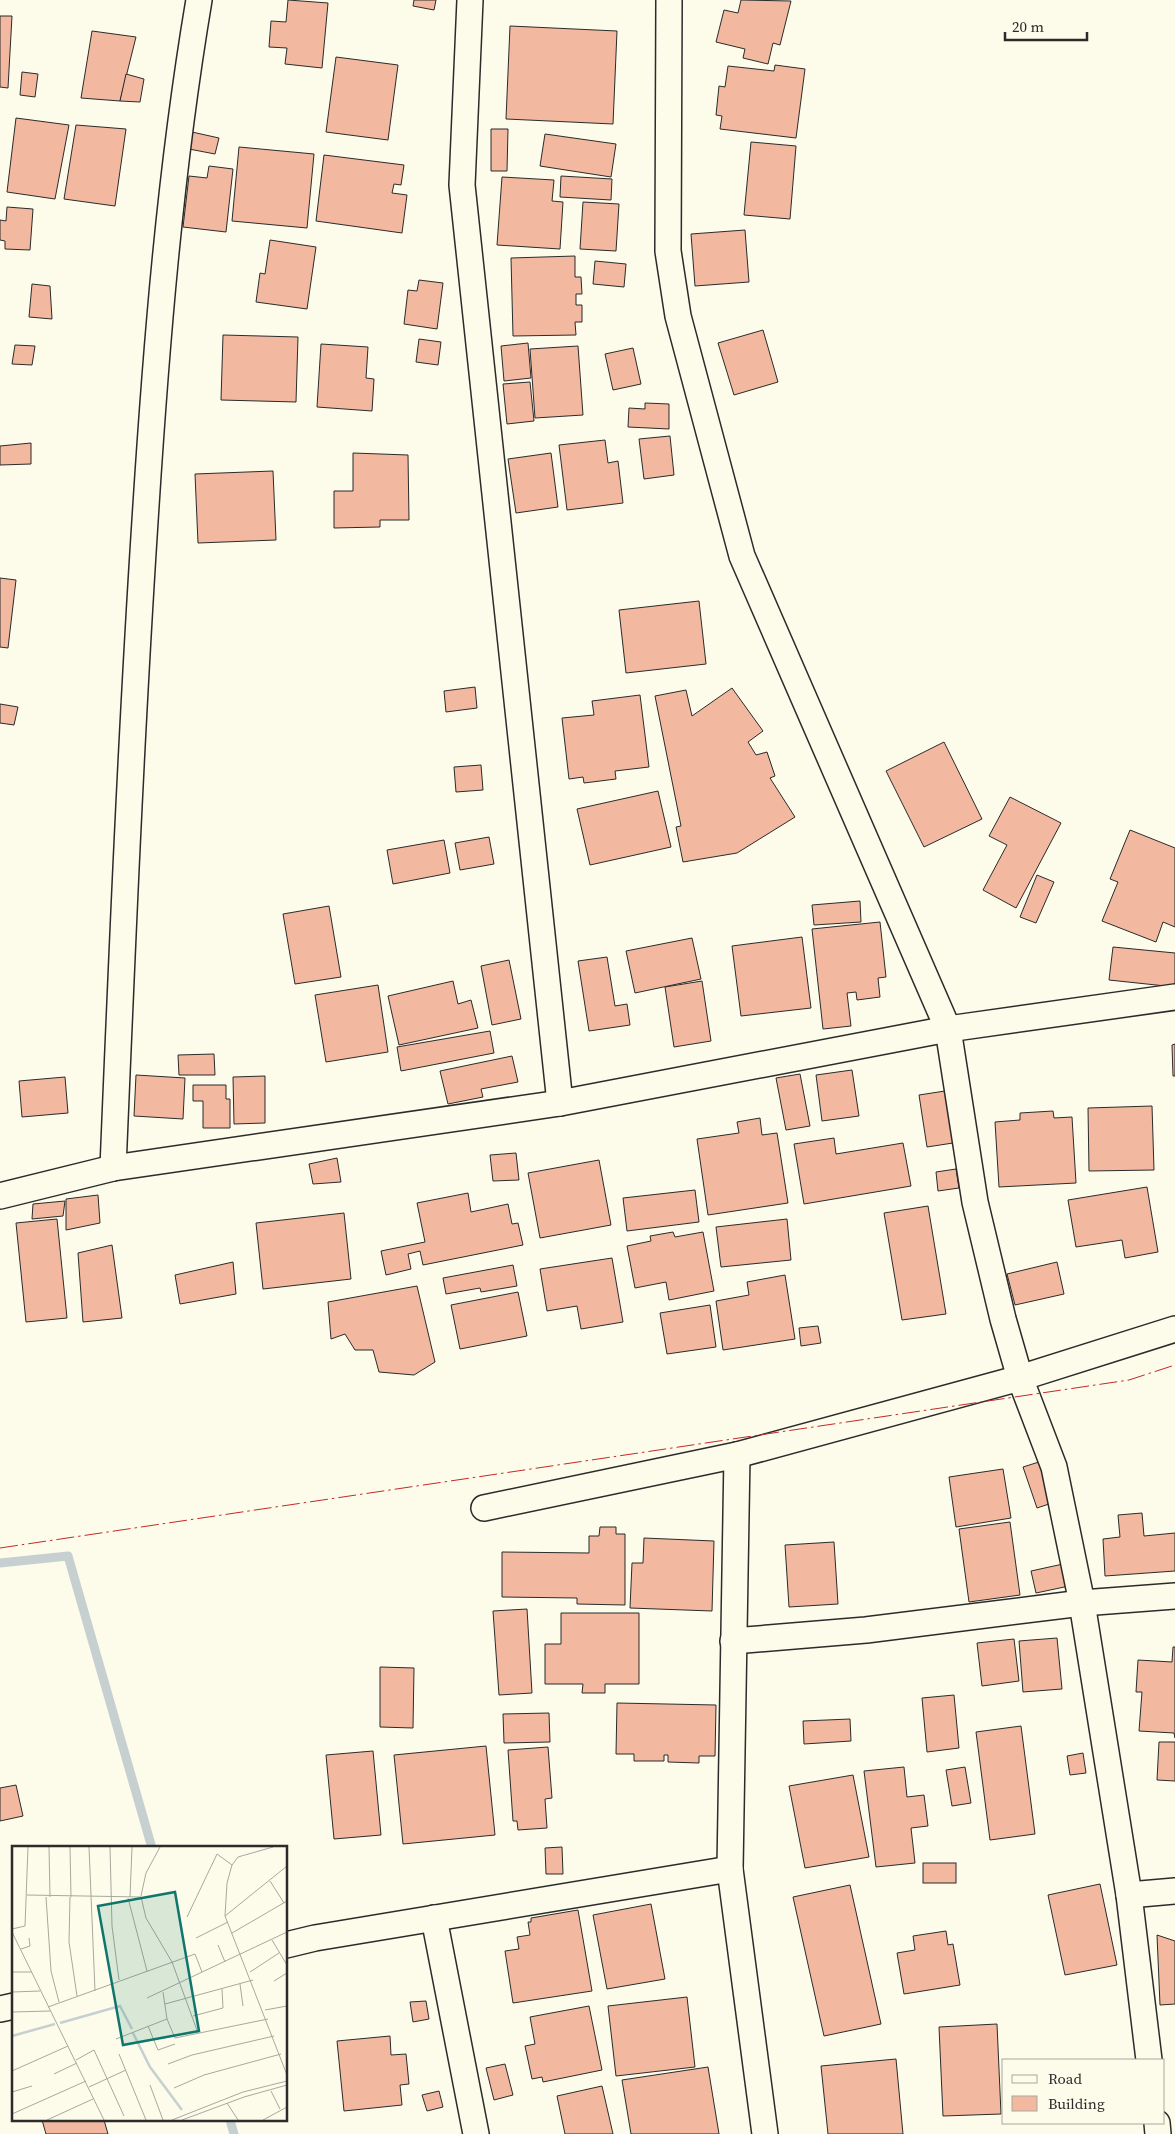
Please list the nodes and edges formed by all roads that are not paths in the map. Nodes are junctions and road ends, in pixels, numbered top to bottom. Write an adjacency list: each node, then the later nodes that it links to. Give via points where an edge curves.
1 (199, 0): 7 (street, via 177,153 156,354 130,741)
2 (470, 0): 6 (street, via 462,185)
3 (669, 0): 5 (street, via 668,251 678,316 742,556)
4 (1175, 997): 5 (street)
5 (948, 1029): 6 (street); 10 (street, via 975,1202)
6 (560, 1103): 7 (street)
7 (113, 1168): 8 (street)
8 (0, 1196)
9 (1175, 1329): 10 (street)
10 (1020, 1378): 11 (street); 14 (street, via 1054,1467)
11 (736, 1455): 12 (street); 15 (street)
12 (484, 1508)
13 (1175, 1596): 14 (street)
14 (1082, 1603): 15 (street, via 866,1630); 18 (street)
15 (733, 1641): 16 (street)
16 (730, 1869): 19 (street); 23 (street)
17 (1175, 1891): 18 (street)
18 (1129, 1895): 21 (street)
19 (434, 1918): 20 (street); 22 (street)
20 (288, 1944)
21 (1149, 2059)
22 (476, 2134)
23 (765, 2134)

